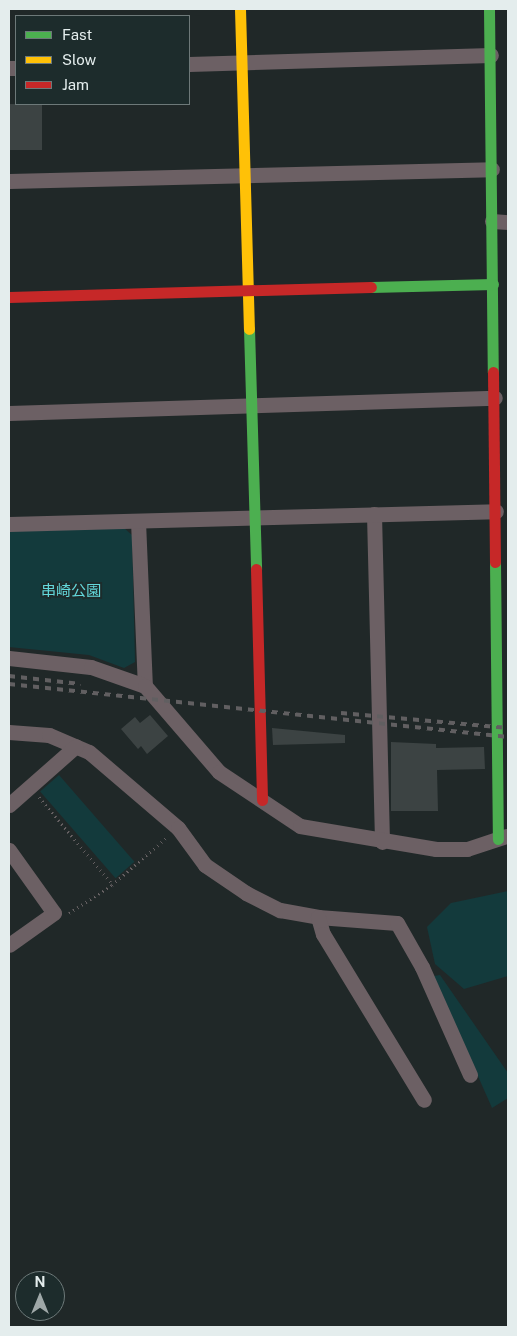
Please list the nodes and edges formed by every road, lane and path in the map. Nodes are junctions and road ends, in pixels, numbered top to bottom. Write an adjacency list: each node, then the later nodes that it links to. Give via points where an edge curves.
1 (240, 9): 4 (street)
2 (489, 9): 3 (street)
3 (491, 55): 4 (street); 6 (street)
4 (242, 62): 5 (street); 7 (street)
5 (190, 64)
6 (492, 169): 7 (street); 9 (street)
7 (245, 175): 8 (street); 12 (street)
8 (9, 181)
9 (492, 221): 10 (street); 11 (street)
10 (508, 222)
11 (493, 284): 12 (street); 14 (street)
12 (248, 291): 13 (street); 15 (street)
13 (9, 297)
14 (495, 398): 15 (street); 17 (street)
15 (251, 405): 16 (street); 19 (street)
16 (9, 413)
17 (496, 511): 18 (street); 30 (street)
18 (374, 514): 19 (street); 31 (street)
19 (254, 518): 20 (street); 27 (street)
20 (138, 521): 21 (street); 23 (street)
21 (9, 524)
22 (9, 658): 23 (street, via 91,668)
23 (146, 686): 27 (street, via 219,772)
24 (9, 732): 25 (street, via 49,735)
25 (76, 746): 26 (street); 29 (street, via 89,752)
26 (30, 788): 28 (street); 33 (path)
27 (262, 800): 31 (street, via 300,826)
28 (9, 804)
29 (178, 828): 33 (path); 35 (street, via 205,864 246,893 280,910)
30 (503, 837): 31 (street, via 467,848)
31 (382, 842)
32 (9, 850): 34 (street)
33 (112, 884): 34 (path, via 68,914)
34 (54, 913): 36 (street)
35 (318, 917): 37 (street, via 397,923 422,967); 38 (street, via 323,934)
36 (9, 945)
37 (470, 1074)
38 (424, 1100)

